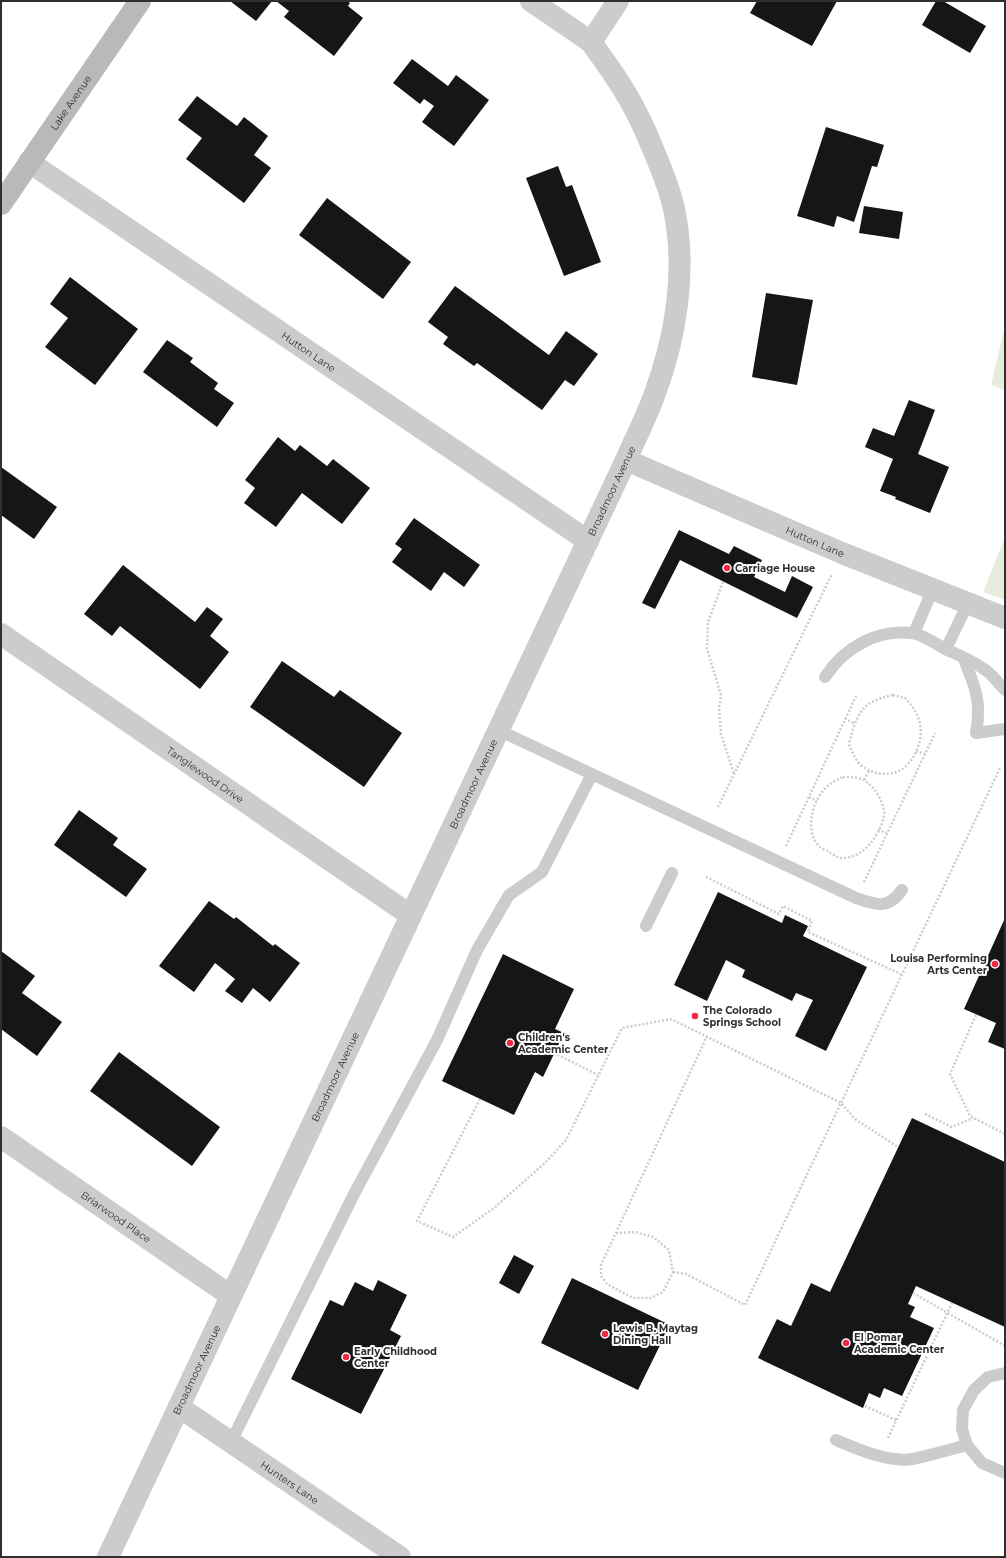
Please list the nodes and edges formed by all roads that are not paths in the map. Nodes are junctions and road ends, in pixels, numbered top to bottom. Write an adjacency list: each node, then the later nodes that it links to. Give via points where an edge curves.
1 (140, 1): 5 (main road, Lake Avenue)
2 (531, 1): 4 (street)
3 (618, 1): 4 (street)
4 (591, 42): 7 (street, Broadmoor Avenue, via 625,92 643,126 672,201 679,242 679,281 667,353 654,396)
5 (29, 162): 6 (main road, Lake Avenue); 8 (street, Hutton Lane)
6 (1, 204)
7 (626, 460): 8 (street, Broadmoor Avenue); 9 (street, Hutton Lane, via 842,553)
8 (588, 541): 19 (street, Broadmoor Avenue)
9 (933, 589): 10 (street, Hutton Lane); 12 (lane)
10 (968, 603): 11 (street, Hutton Lane); 14 (lane)
11 (1005, 618)
12 (914, 633): 14 (lane); 16 (lane, via 884,633 864,642 849,650 834,664)
13 (1, 634): 23 (street, Tanglewood Drive)
14 (946, 649): 15 (lane)
15 (963, 657): 17 (lane, via 988,671); 18 (lane, via 976,687 979,718 976,734)
16 (825, 678)
17 (1005, 690)
18 (1005, 729)
19 (498, 730): 20 (lane); 23 (street, Broadmoor Avenue)
20 (592, 774): 22 (lane, via 856,898 889,904); 30 (lane, via 542,872 509,895 477,950 437,1040 354,1194)
21 (672, 873): 24 (lane)
22 (902, 890)
23 (410, 915): 26 (street, Broadmoor Avenue)
24 (646, 926)
25 (1, 1137): 26 (street, Briarwood Place)
26 (231, 1296): 28 (street, Broadmoor Avenue)
27 (1005, 1373): 31 (lane, via 988,1377 974,1390 963,1410 962,1429)
28 (179, 1407): 30 (street, Hunters Lane); 33 (street, Broadmoor Avenue)
29 (836, 1440): 31 (lane, via 858,1450 892,1458 911,1459)
30 (231, 1442): 34 (street, Hunters Lane)
31 (967, 1445): 32 (lane, via 982,1463)
32 (1005, 1473)
33 (108, 1557)
34 (400, 1557)

